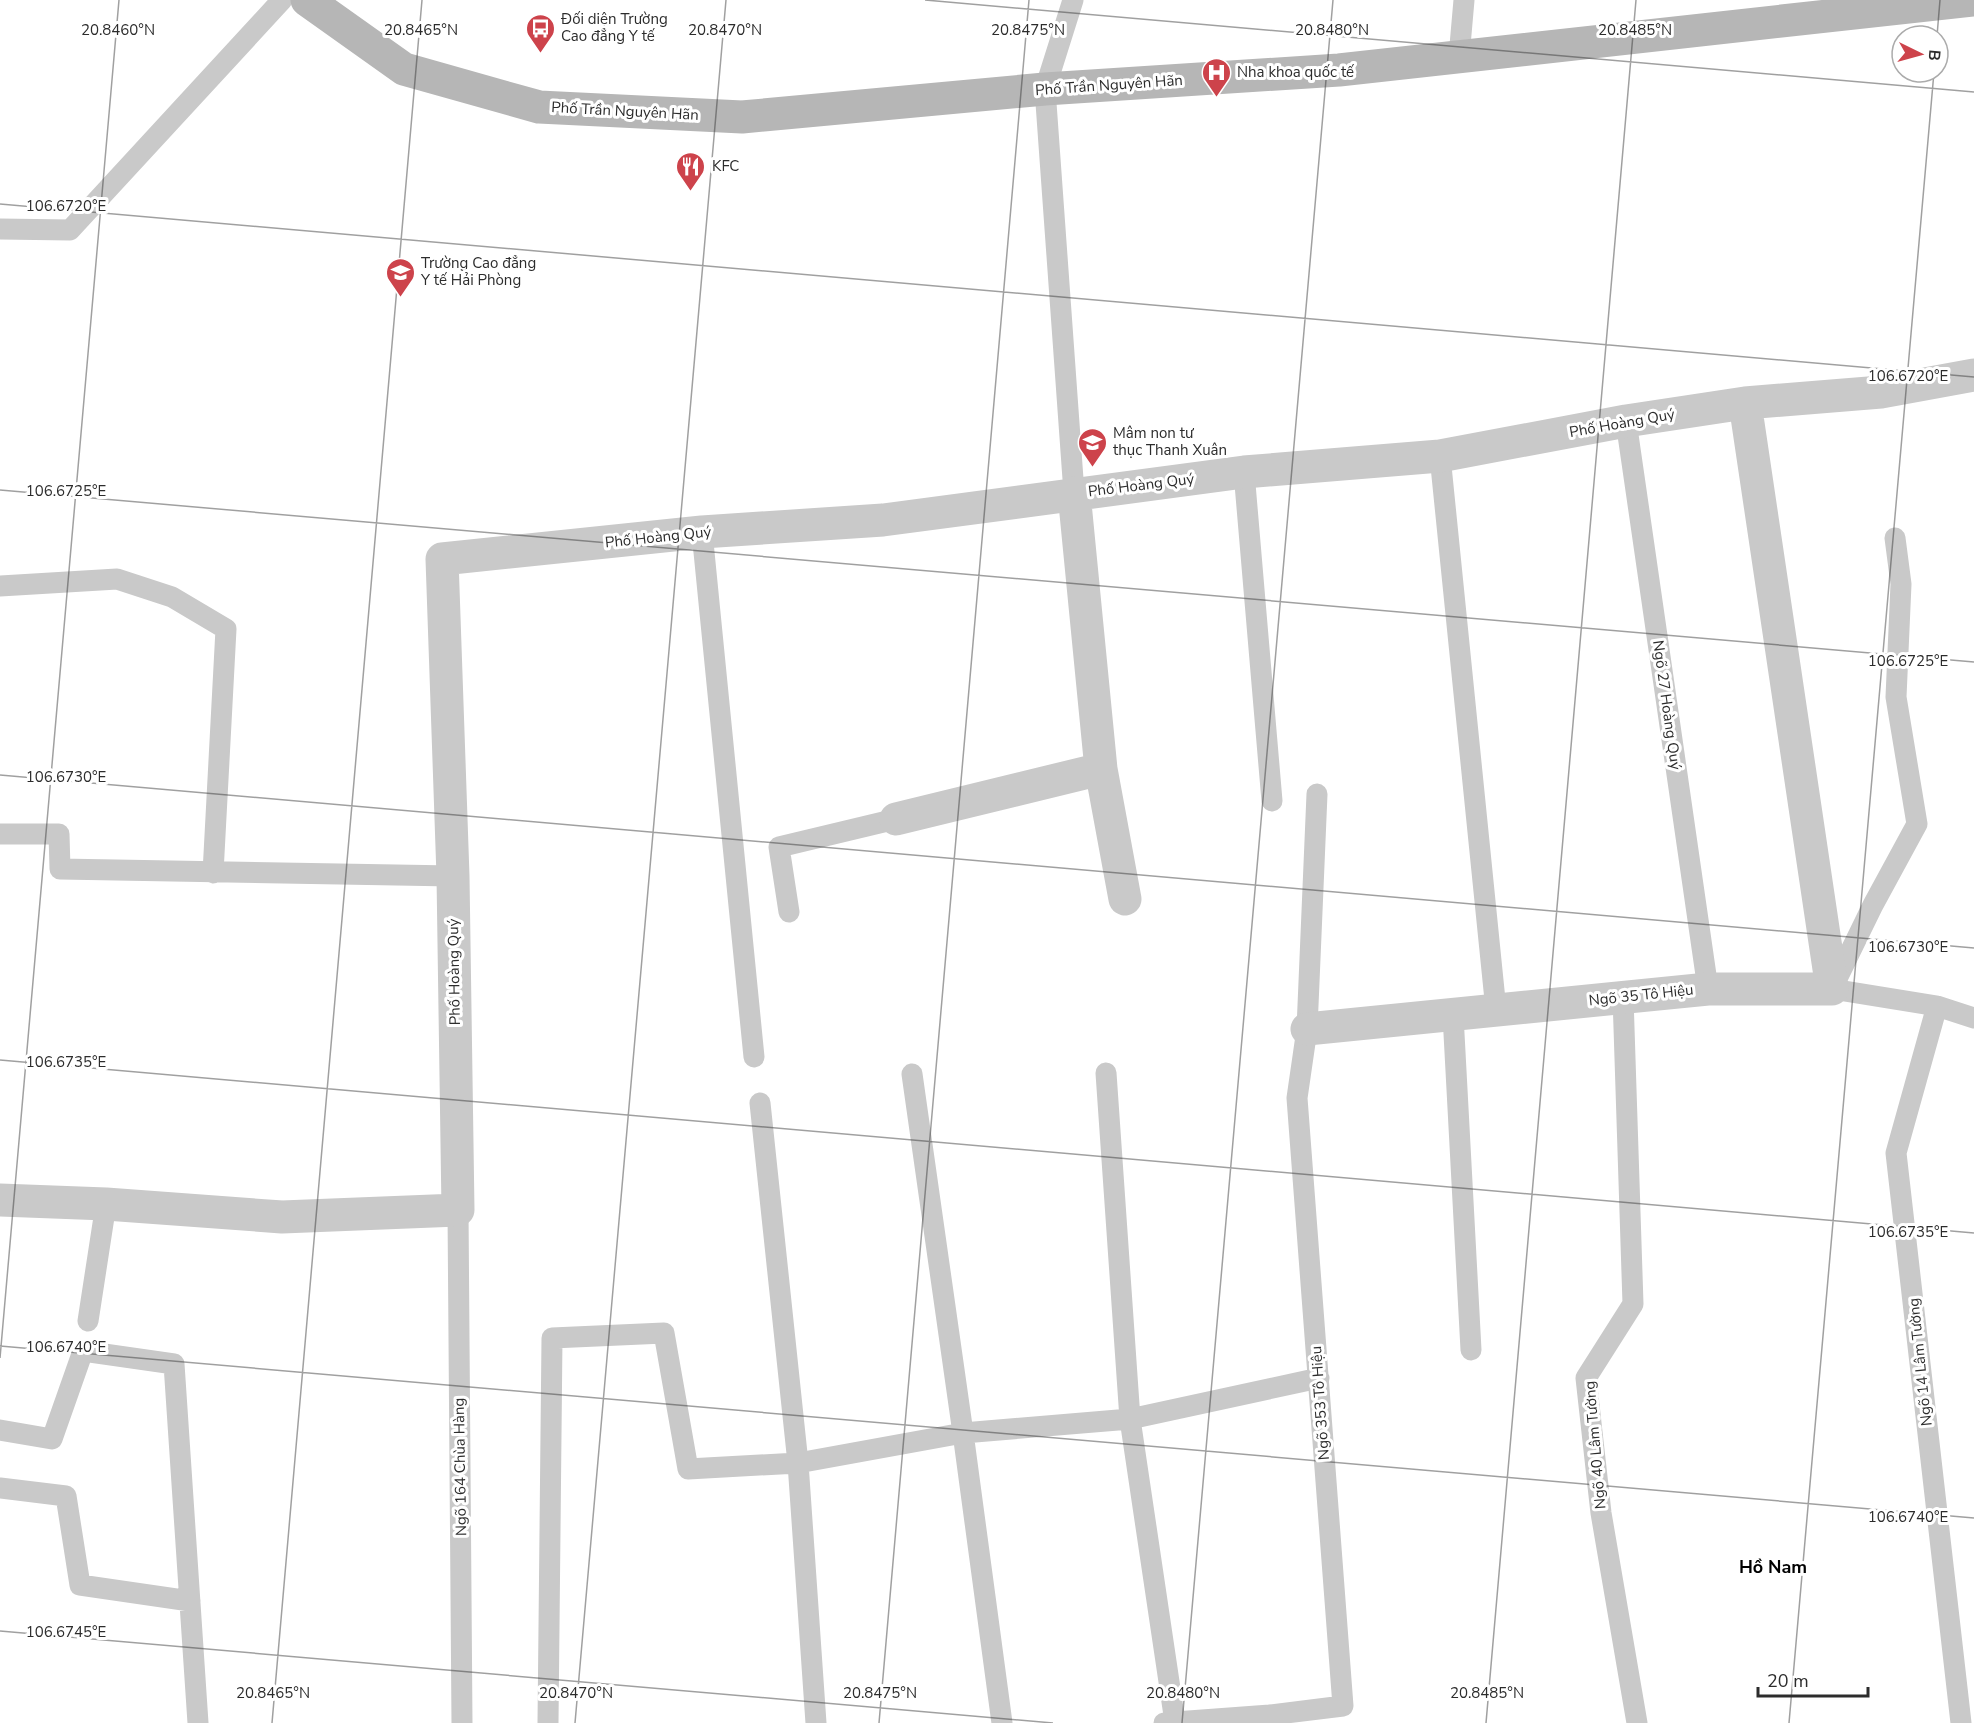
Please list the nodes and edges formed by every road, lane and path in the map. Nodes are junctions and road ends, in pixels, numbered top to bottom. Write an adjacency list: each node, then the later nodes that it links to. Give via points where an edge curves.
1 (282, 0): 8 (lane, via 70,231)
2 (307, 0): 7 (main road, Phố Trần Nguyên Hãn, via 404,69 539,107 742,117)
3 (1073, 0): 7 (lane)
4 (1464, 0): 6 (lane)
5 (1972, 0): 6 (main road, Phố Trần Nguyên Hãn)
6 (1459, 57): 7 (main road, Phố Trần Nguyên Hãn, via 1339,70)
7 (1045, 89): 14 (lane)
8 (0, 229)
9 (1974, 375): 10 (street, Phố Hoàng Quý, via 1881,392)
10 (1745, 403): 11 (street, Phố Hoàng Quý); 28 (street)
11 (1626, 421): 12 (street, Phố Hoàng Quý); 27 (lane, Ngõ 27 Hoàng Quý)
12 (1440, 456): 13 (street, Phố Hoàng Quý); 31 (lane)
13 (1244, 472): 14 (street, Phố Hoàng Quý); 20 (lane)
14 (1074, 494): 15 (street, Phố Hoàng Quý, via 883,520); 18 (street)
15 (702, 532): 24 (street, Phố Hoàng Quý, via 442,559); 35 (lane)
16 (1895, 538): 28 (lane, via 1901,584 1896,697 1917,824)
17 (0, 585): 23 (lane, via 117,579 172,597 226,629)
18 (1101, 769): 21 (street); 25 (street)
19 (1317, 794): 34 (lane, Ngõ 353 Tô Hiệu)
20 (1272, 801)
21 (896, 819): 26 (lane, via 779,846)
22 (0, 834): 23 (lane, via 59,834 60,869)
23 (213, 873): 24 (lane)
24 (453, 876): 41 (street, Phố Hoàng Quý)
25 (1125, 899)
26 (789, 912)
27 (1708, 989): 28 (street, Ngõ 35 Tô Hiệu); 29 (street, Ngõ 35 Tô Hiệu)
28 (1832, 989): 30 (lane, Ngõ 35 Tô Hiệu)
29 (1623, 997): 31 (street, Ngõ 35 Tô Hiệu); 58 (lane, Ngõ 40 Lâm Tường, via 1633,1304 1586,1378 1601,1513)
30 (1937, 1006): 33 (lane, Ngõ 35 Tô Hiệu); 59 (lane, Ngõ 14 Lâm Tường, via 1896,1153)
31 (1496, 1010): 32 (street, Ngõ 35 Tô Hiệu)
32 (1453, 1015): 34 (street, Ngõ 35 Tô Hiệu); 43 (lane)
33 (1974, 1018)
34 (1306, 1029): 44 (lane, Ngõ 353 Tô Hiệu, via 1297,1098)
35 (754, 1057)
36 (1106, 1073): 45 (lane)
37 (912, 1074): 47 (lane)
38 (760, 1103): 48 (lane)
39 (0, 1200): 40 (street)
40 (106, 1204): 41 (street, via 282,1217); 42 (lane)
41 (458, 1210): 54 (lane, Ngõ 164 Chùa Hàng)
42 (88, 1321)
43 (1471, 1350)
44 (1318, 1378): 45 (lane); 51 (lane, Ngõ 353 Tô Hiệu, via 1343,1706)
45 (1130, 1419): 47 (lane); 52 (lane)
46 (0, 1430): 50 (lane, via 52,1439 83,1351 174,1364)
47 (963, 1433): 48 (lane); 57 (lane)
48 (798, 1463): 55 (lane, via 688,1469 664,1334 552,1338); 56 (lane)
49 (0, 1488): 50 (lane, via 66,1496 80,1585)
50 (190, 1601): 53 (lane)
51 (1271, 1719): 52 (lane)
52 (1169, 1722)
53 (198, 1723)
54 (462, 1723)
55 (548, 1723)
56 (816, 1723)
57 (1002, 1723)
58 (1637, 1723)
59 (1960, 1723)

